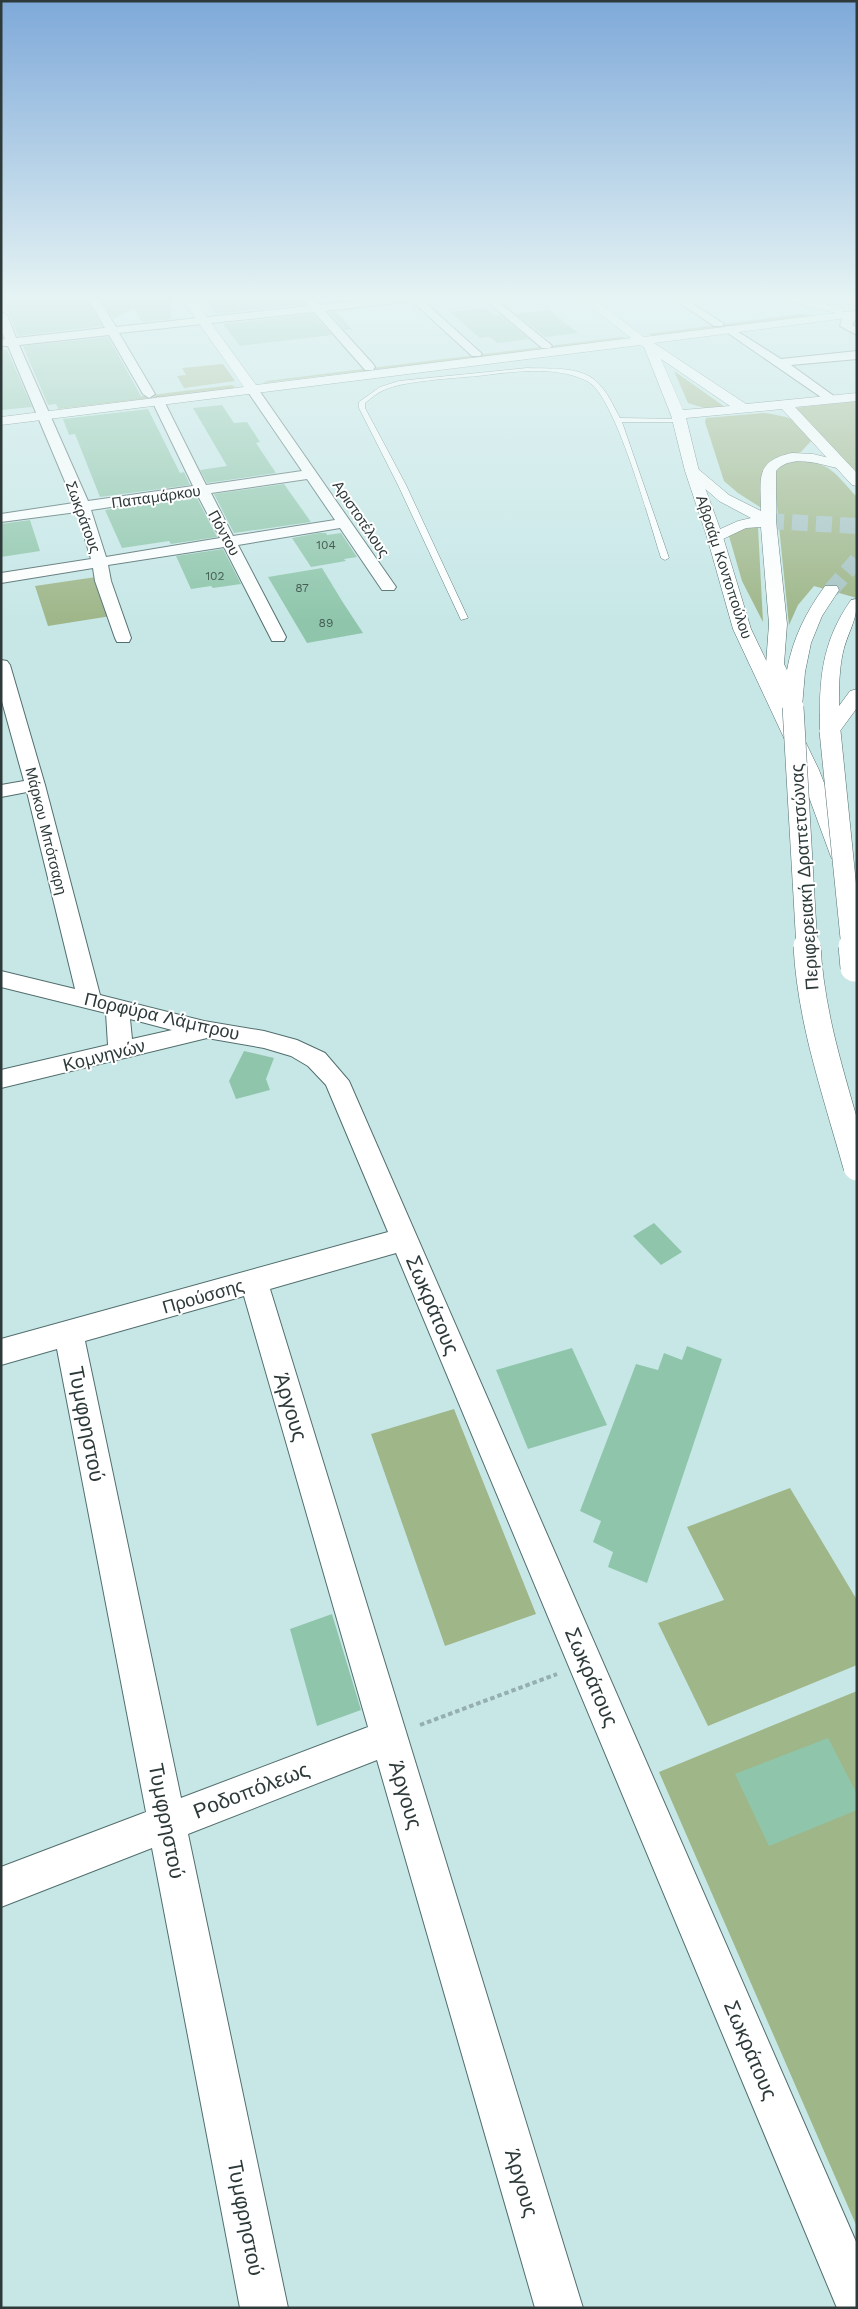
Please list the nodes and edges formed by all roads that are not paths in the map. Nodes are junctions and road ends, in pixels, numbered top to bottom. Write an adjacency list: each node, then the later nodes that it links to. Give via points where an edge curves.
1 (38, 406): 12 (street, Σωκράτους)
2 (91, 406): 12 (street)
3 (158, 406): 23 (street, Πόντου)
4 (263, 406): 21 (street, Αριστοτέλους)
5 (362, 406): 36 (lane)
6 (609, 406): 15 (lane)
7 (673, 406): 14 (street, Αβραάμ Κοντοπούλου)
8 (739, 406): 11 (street)
9 (778, 406): 11 (street)
10 (787, 406): 17 (street)
11 (744, 409): 14 (street)
12 (41, 412): 13 (street); 16 (street); 24 (street, Σωκράτους)
13 (1, 413)
14 (679, 418): 15 (lane); 20 (street, Αβραάμ Κοντοπούλου)
15 (618, 420): 30 (lane)
16 (1, 421)
17 (817, 439): 18 (street); 19 (street)
18 (797, 458): 19 (street, via 822,459); 26 (street, via 777,462 769,470)
19 (841, 465): 22 (street)
20 (692, 471): 26 (street, via 724,498); 28 (street, Αβραάμ Κοντοπούλου)
21 (311, 474): 23 (street, Παπαμάρκου); 27 (street, Αριστοτέλους)
22 (857, 482)
23 (201, 490): 24 (street, Παπαμάρκου); 29 (street, Πόντου)
24 (83, 508): 25 (street, Παπαμάρκου); 31 (street, Σωκράτους)
25 (1, 518)
26 (768, 521): 28 (street, via 742,524); 41 (street, via 778,624 775,664)
27 (344, 523): 29 (street); 33 (street, Αριστοτέλους)
28 (715, 537): 45 (street, Αβραάμ Κοντοπούλου, via 742,630 809,770)
29 (229, 540): 31 (street); 37 (street, Πόντου)
30 (665, 558)
31 (100, 564): 32 (street); 38 (street, Σωκράτους)
32 (1, 578)
33 (388, 587)
34 (831, 590): 41 (street, Περιφερειακή Δραπετσώνας, via 816,610 798,654)
35 (855, 610): 42 (street, via 838,637 832,659 828,686)
36 (464, 618)
37 (278, 637)
38 (123, 638)
39 (1, 665): 43 (street, Μάρκου Μπότσαρη)
40 (857, 695): 42 (street)
41 (793, 708): 54 (street, Περιφερειακή Δραπετσώνας, bridge, via 808,963 824,1051)
42 (830, 731): 47 (street, bridge)
43 (35, 785): 44 (street); 48 (street, Μάρκου Μπότσαρη)
44 (1, 791)
45 (857, 896)
46 (1, 979): 48 (street, Πορφύρα Λάμπρου)
47 (857, 985)
48 (89, 999): 49 (street, Πορφύρα Λάμπρου)
49 (118, 1006): 50 (street, Πορφύρα Λάμπρου); 51 (street)
50 (206, 1030): 51 (street, Κομνηνών); 52 (street, Πορφύρα Λάμπρου, via 274,1041)
51 (120, 1051): 53 (street, Κομνηνών)
52 (320, 1060): 55 (street, Σωκράτους, via 337,1081)
53 (1, 1080)
54 (857, 1167)
55 (405, 1238): 56 (street, Προύσσης); 62 (street, Σωκράτους)
56 (254, 1282): 57 (street, Προύσσης); 59 (street, Άργους)
57 (70, 1334): 58 (street, Προύσσης); 60 (street, Τυμφρηστού)
58 (1, 1352)
59 (389, 1737): 60 (street, Ροδοπόλεως); 64 (street, Άργους)
60 (168, 1823): 61 (street, Ροδοπόλεως); 63 (street, Τυμφρηστού)
61 (1, 1887)
62 (857, 2299)
63 (264, 2308)
64 (559, 2308)

